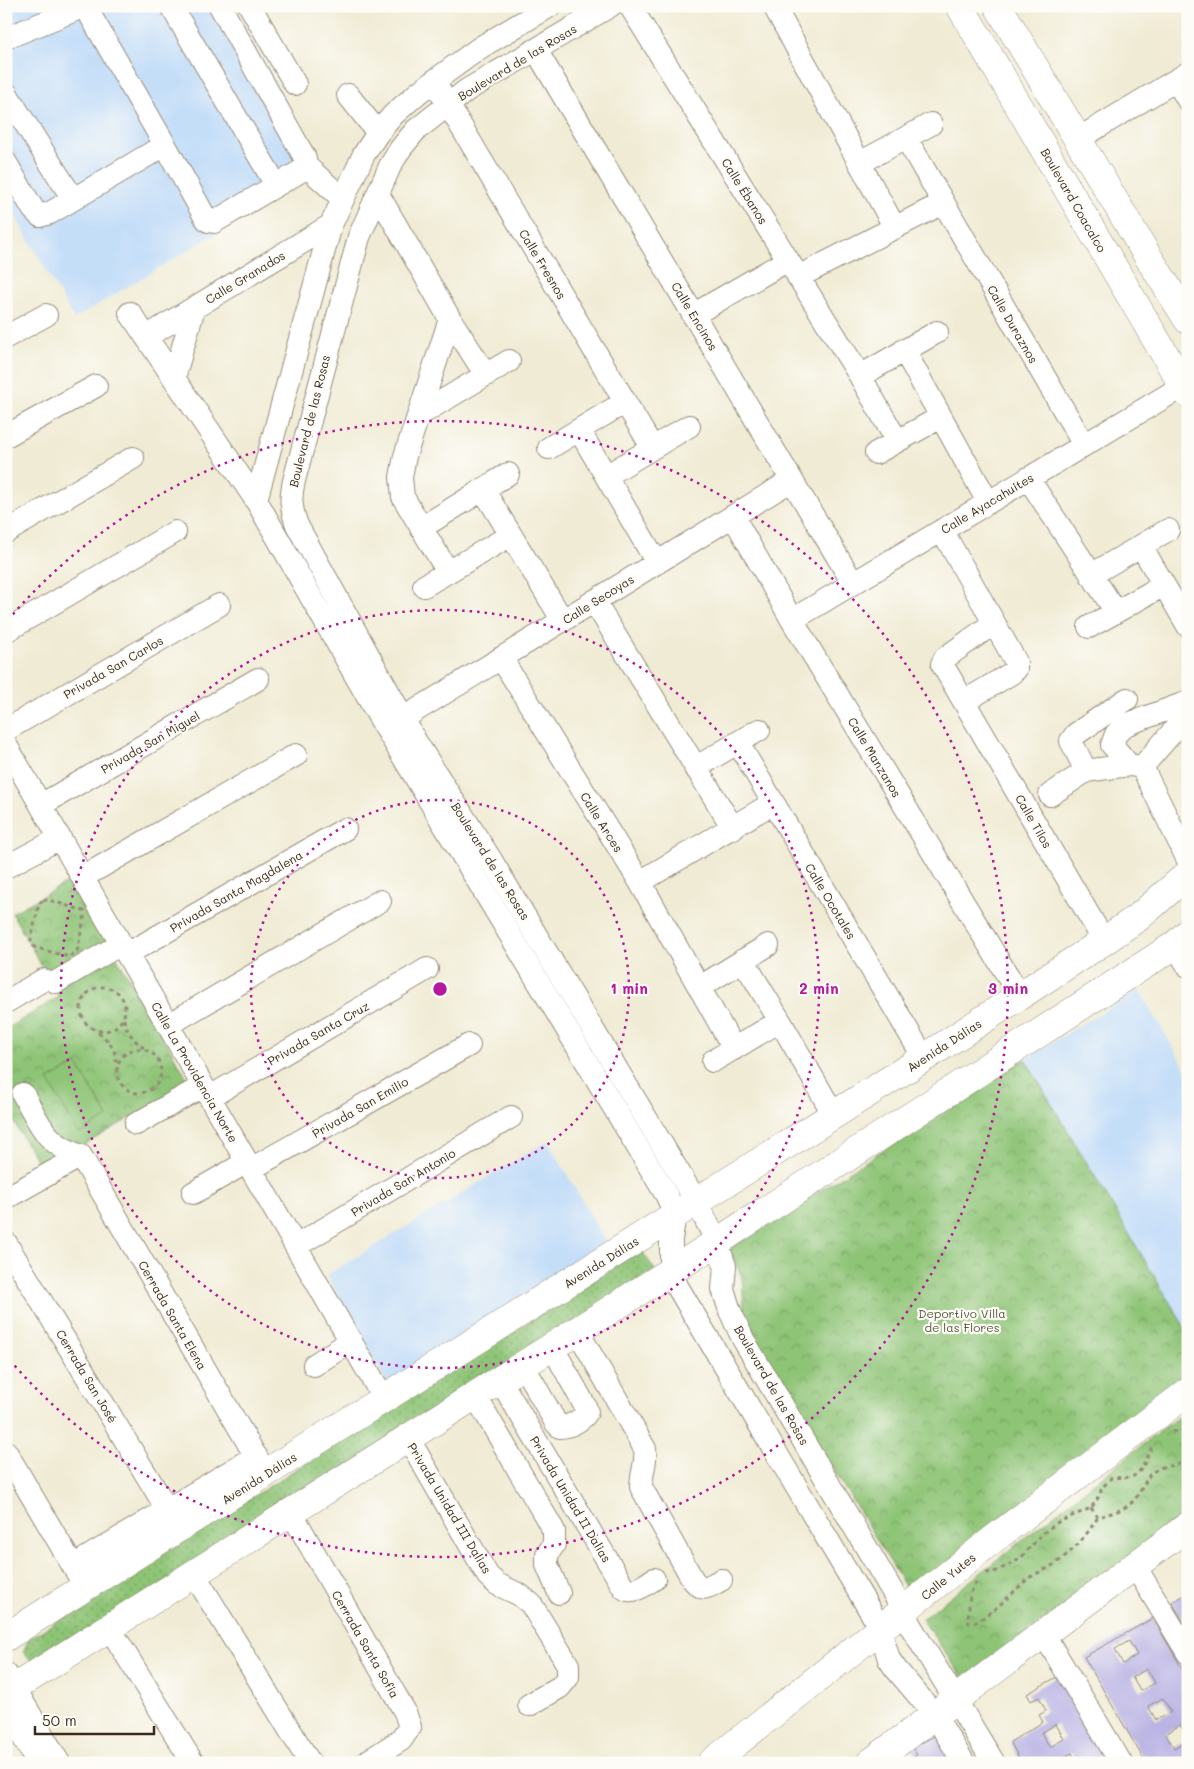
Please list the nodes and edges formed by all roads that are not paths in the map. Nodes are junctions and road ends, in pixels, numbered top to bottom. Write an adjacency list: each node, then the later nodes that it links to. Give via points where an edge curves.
1 (85, 6): 11 (street); 24 (street)
2 (171, 6): 28 (street)
3 (220, 6): 27 (street, via 305,158)
4 (250, 6): 15 (street)
5 (550, 6): 14 (street, via 481,48)
6 (610, 6): 12 (street, Boulevard de las Rosas)
7 (630, 6): 35 (street, Calle Ébanos)
8 (774, 6): 26 (street)
9 (960, 6): 51 (main road, Boulevard Coacalco)
10 (998, 6): 23 (main road)
11 (6, 38)
12 (536, 50): 19 (street, Boulevard de las Rosas); 39 (street, Calle Encinos)
13 (1182, 76): 18 (street); 23 (street)
14 (434, 82): 19 (street, Calle Fresnos); 21 (street, via 393,115)
15 (295, 84)
16 (6, 93): 30 (street)
17 (348, 95): 21 (street)
18 (1188, 100)
19 (448, 104): 29 (street, Boulevard de las Rosas, via 416,130 401,148); 52 (street, Calle Fresnos)
20 (931, 124): 22 (street)
21 (378, 133): 31 (street, via 364,154)
22 (906, 138): 26 (street); 32 (street, Calle Duraznos)
23 (1078, 139): 41 (main road)
24 (165, 145): 28 (street, via 208,221 214,222); 30 (street)
25 (6, 163): 30 (street, via 32,209 40,216)
26 (860, 163): 34 (street)
27 (305, 165): 28 (street, via 301,171); 31 (street)
28 (276, 185)
29 (378, 194): 40 (street); 100 (street, Boulevard de las Rosas, via 359,237 291,492 291,508)
30 (73, 199)
31 (343, 199): 33 (street)
32 (942, 203): 34 (street); 59 (street, Calle Duraznos)
33 (331, 225): 36 (street, Calle Granados); 69 (street)
34 (895, 228): 35 (street)
35 (793, 268): 39 (street); 48 (street, Calle Ébanos)
36 (194, 308): 44 (street); 49 (street, Calle Granados)
37 (130, 313): 44 (street)
38 (46, 315): 43 (street)
39 (693, 315): 67 (street, Calle Encinos)
40 (450, 319): 47 (street); 53 (street)
41 (1188, 320)
42 (937, 332): 45 (street)
43 (6, 337)
44 (146, 337): 49 (street)
45 (904, 350): 48 (street); 54 (street)
46 (509, 361): 47 (street)
47 (486, 375): 53 (street)
48 (860, 376): 58 (street, Calle Ébanos)
49 (174, 378): 69 (street)
50 (96, 386): 57 (street)
51 (1185, 390): 59 (street, Calle Ayacahuites)
52 (625, 402): 56 (street); 60 (street, Calle Fresnos)
53 (419, 415): 72 (street, via 401,477 403,497)
54 (941, 417): 58 (street); 70 (street)
55 (689, 426): 60 (street)
56 (579, 430): 61 (street); 65 (street)
57 (6, 436)
58 (897, 441): 62 (street)
59 (1084, 445): 66 (street, Calle Ayacahuites)
60 (652, 447): 65 (street)
61 (549, 448)
62 (876, 453)
63 (133, 458): 75 (street)
64 (508, 474): 68 (street)
65 (606, 476): 79 (street)
66 (1028, 478): 70 (street, Calle Ayacahuites); 81 (street)
67 (792, 480): 71 (street, Calle Secoyas); 82 (street, Calle Encinos)
68 (483, 489): 72 (street); 77 (street)
69 (256, 500): 100 (street, Boulevard de las Rosas)
70 (988, 502): 73 (street, Calle Ayacahuites)
71 (733, 516): 79 (street, Calle Secoyas); 88 (street, Calle Manzanos)
72 (421, 528): 80 (street)
73 (942, 530): 82 (street, Calle Ayacahuites); 90 (street)
74 (1168, 530): 78 (street)
75 (6, 532)
76 (175, 532): 93 (street)
77 (511, 534): 80 (street); 89 (street)
78 (1141, 546): 81 (street); 83 (street)
79 (657, 562): 85 (street, Calle Secoyas)
80 (448, 572): 84 (street)
81 (1092, 575): 87 (street)
82 (853, 583): 88 (street, Calle Ayacahuites)
83 (1164, 585): 87 (street); 91 (street)
84 (424, 586)
85 (594, 601): 89 (street, Calle Secoyas); 107 (street)
86 (219, 605): 101 (street, Privada San Carlos)
87 (1116, 612): 92 (street)
88 (792, 620): 128 (street, Calle Manzanos)
89 (563, 621): 94 (street, Calle Secoyas)
90 (994, 624): 97 (street, Calle Tilos, via 945,658 942,664); 97 (street, via 1016,662 1016,668)
91 (1188, 626)
92 (1089, 627)
93 (6, 631)
94 (501, 658): 100 (street, Calle Secoyas); 119 (street, Calle Arces)
95 (258, 679): 111 (street, Privada San Miguel)
96 (1127, 699): 108 (street, via 1076,734 1071,741)
97 (964, 701): 121 (street, Calle Tilos)
98 (1188, 702): 106 (street, via 1125,725 1116,734 1112,745)
99 (1188, 714): 106 (street)
100 (395, 723): 145 (street, Boulevard de las Rosas, via 416,742 492,860)
101 (6, 730)
102 (758, 730): 103 (street)
103 (738, 743): 107 (street); 110 (street, Calle Ocotales)
104 (6, 745): 111 (street, Calle La Providencia Norte)
105 (296, 755): 118 (street)
106 (1136, 766): 108 (street); 115 (street)
107 (695, 768): 112 (street)
108 (1086, 770): 109 (street)
109 (1050, 795)
110 (773, 804): 112 (street); 134 (street, Calle Ocotales)
111 (41, 805): 114 (street, Calle La Providencia Norte)
112 (733, 828): 119 (street)
113 (345, 829): 124 (street, Privada Santa Magdalena)
114 (60, 838): 116 (street); 118 (street, Calle La Providencia Norte)
115 (1188, 860)
116 (6, 867)
117 (1188, 874): 121 (main road, Avenida Dálias, via 1140,916)
118 (82, 877): 124 (street, Calle La Providencia Norte)
119 (640, 882): 127 (street, Calle Arces)
120 (380, 901): 131 (street)
121 (1104, 941): 128 (main road, Avenida Dálias)
122 (768, 945): 125 (street)
123 (1184, 948): 146 (main road)
124 (124, 949): 129 (street, Privada Santa Magdalena); 131 (street, Calle La Providencia Norte)
125 (743, 960): 127 (street); 130 (street)
126 (427, 969): 136 (street, Privada Santa Cruz)
127 (700, 987): 133 (street, Calle Arces)
128 (1020, 996): 134 (main road, Avenida Dálias)
129 (6, 1002)
130 (780, 1021): 133 (street); 138 (street)
131 (168, 1025): 136 (street, Calle La Providencia Norte)
132 (468, 1045): 142 (street, Privada San Emilio)
133 (734, 1048): 135 (street)
134 (924, 1058): 138 (main road, Avenida Dálias)
135 (713, 1060)
136 (206, 1091): 140 (street, Privada Santa Cruz); 142 (street, Calle La Providencia Norte)
137 (23, 1094): 141 (street, via 46,1135 66,1151)
138 (834, 1115): 145 (main road, Avenida Dálias)
139 (511, 1117): 148 (street, Privada San Antonio)
140 (136, 1124)
141 (81, 1156): 144 (street); 160 (street, Cerrada Santa Elena)
142 (249, 1166): 143 (street, Privada San Emilio); 148 (street, Calle La Providencia Norte)
143 (193, 1193)
144 (6, 1198)
145 (686, 1208): 146 (street, Boulevard de las Rosas); 149 (street, Boulevard de las Rosas, via 671,1239); 157 (main road, Avenida Dálias)
146 (717, 1242): 149 (main road); 170 (street, Boulevard de las Rosas, via 725,1266 723,1289 743,1339)
147 (6, 1243): 161 (street, Cerrada San José)
148 (296, 1246): 151 (street, Calle La Providencia Norte)
149 (671, 1271): 150 (main road); 172 (street, Boulevard de las Rosas)
150 (577, 1330): 152 (main road); 168 (street, via 645,1449 641,1487 693,1580 705,1588)
151 (351, 1341): 153 (street); 157 (street, Calle La Providencia Norte)
152 (552, 1346): 154 (main road); 154 (street, via 585,1406 584,1416 560,1427)
153 (314, 1365)
154 (511, 1372): 156 (main road); 167 (street, Privada Unidad II Dalias, via 624,1588 632,1591)
155 (1188, 1392): 170 (main road, Calle Yutes)
156 (476, 1395): 158 (main road); 169 (street, via 554,1531 554,1544 547,1555 547,1565)
157 (384, 1399): 160 (main road, Avenida Dálias)
158 (408, 1438): 162 (main road); 177 (street, Privada Unidad III Dalias, via 488,1576 531,1604 568,1665 568,1677 560,1687)
159 (6, 1452): 166 (street)
160 (261, 1465): 161 (street); 166 (main road, Avenida Dálias)
161 (167, 1509): 166 (street)
162 (291, 1512): 165 (main road); 183 (street, Cerrada Santa Sofía, via 405,1712 410,1728 401,1740)
163 (1188, 1526): 164 (main road)
164 (1135, 1566): 173 (main road); 175 (street)
165 (194, 1574): 171 (main road); 182 (street)
166 (79, 1577): 174 (main road, Avenida Dálias)
167 (654, 1580)
168 (721, 1580)
169 (560, 1593)
170 (904, 1611): 172 (main road, Calle Yutes); 178 (street, Boulevard de las Rosas)
171 (109, 1628): 176 (main road); 181 (street)
172 (880, 1629): 178 (street, Boulevard de las Rosas, via 895,1668); 184 (main road, Calle Yutes)
173 (1044, 1633): 178 (main road); 188 (street)
174 (6, 1638)
175 (1188, 1654)
176 (8, 1691): 179 (street); 180 (street)
177 (528, 1705)
178 (945, 1706): 185 (main road); 186 (street, Boulevard de las Rosas); 187 (street, Boulevard de las Rosas)
179 (38, 1763)
180 (59, 1763)
181 (193, 1763)
182 (310, 1763)
183 (365, 1763)
184 (711, 1763)
185 (870, 1763)
186 (964, 1763)
187 (994, 1763)
188 (1121, 1763)

